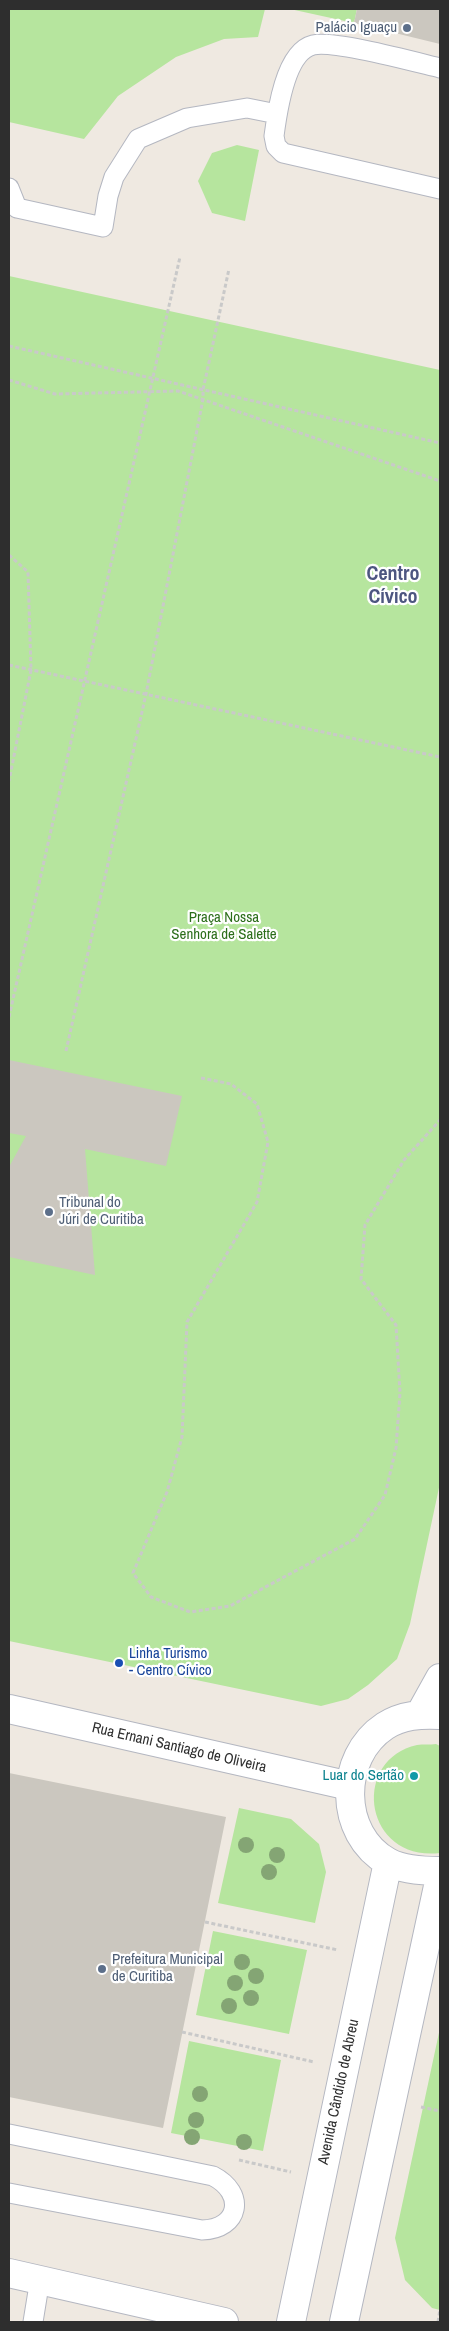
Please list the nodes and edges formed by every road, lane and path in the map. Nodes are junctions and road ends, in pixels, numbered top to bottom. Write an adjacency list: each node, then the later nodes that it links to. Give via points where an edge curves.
1 (440, 68): 2 (lane, via 333,45 312,45 300,54 286,76)
2 (277, 114): 4 (lane, via 274,136 276,146 283,153); 5 (lane, via 246,108 187,118 138,139 114,177 103,227)
3 (9, 188): 5 (lane)
4 (440, 189)
5 (13, 213)
6 (180, 257): 9 (path)
7 (229, 269): 11 (path)
8 (9, 346): 9 (path)
9 (152, 378): 11 (path); 12 (path)
10 (9, 380): 12 (path, via 55,394)
11 (203, 390): 13 (path); 14 (path)
12 (149, 392): 13 (path, via 178,391); 19 (path)
13 (203, 400): 15 (path); 20 (path)
14 (440, 443)
15 (440, 481)
16 (9, 555): 18 (path, via 28,572)
17 (9, 665): 18 (path)
18 (30, 670): 19 (path); 22 (path)
19 (83, 681): 20 (path); 23 (path)
20 (146, 694): 21 (path); 24 (path)
21 (440, 757)
22 (9, 782)
23 (9, 1017)
24 (66, 1051)
25 (201, 1078): 26 (path, via 231,1084 258,1104 268,1142 257,1202 187,1322 182,1437 167,1492 133,1572 151,1597 190,1612 230,1606 355,1539 385,1494 396,1448 400,1394 396,1325 361,1279 365,1225 404,1160)
26 (440, 1120)
27 (440, 1678): 29 (main road)
28 (9, 1709): 30 (main road, Rua Ernani Santiago de Oliveira)
29 (430, 1715): 30 (main road, via 402,1718 371,1738 360,1753)
30 (350, 1786): 31 (main road, via 349,1803 354,1822 362,1837)
31 (388, 1862): 32 (main road, via 421,1871); 35 (main road, Avenida Cândido de Abreu)
32 (440, 1871)
33 (440, 1877): 46 (main road)
34 (205, 1922): 35 (path)
35 (368, 1956): 37 (main road, Avenida Cândido de Abreu)
36 (182, 2032): 37 (path)
37 (344, 2068): 45 (main road, Avenida Cândido de Abreu)
38 (9, 2134): 39 (lane, via 213,2176 232,2191 235,2202 225,2224 214,2230 202,2230)
39 (9, 2193)
40 (9, 2272): 41 (main road)
41 (40, 2279): 43 (lane); 44 (main road)
42 (440, 2309): 47 (path)
43 (33, 2322)
44 (224, 2322)
45 (291, 2322)
46 (344, 2322)
47 (438, 2322)

